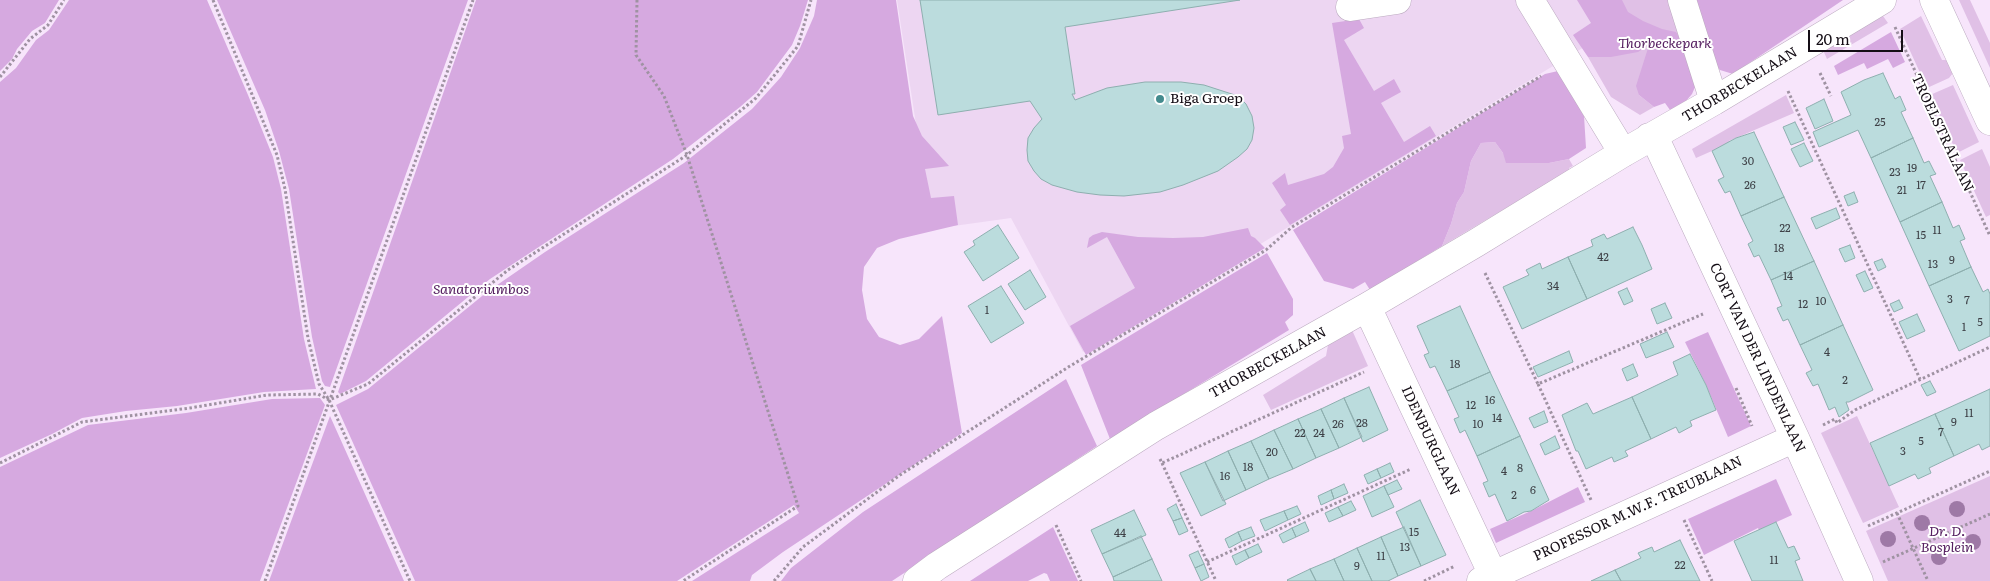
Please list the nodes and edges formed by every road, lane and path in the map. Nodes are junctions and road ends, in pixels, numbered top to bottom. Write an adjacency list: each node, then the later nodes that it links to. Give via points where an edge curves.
1 (64, 0): 14 (path, via 48,25 30,39)
2 (212, 0): 31 (path, via 277,155 308,338 319,384)
3 (473, 0): 31 (path)
4 (637, 0): 21 (path, via 636,55 664,96)
5 (811, 0): 21 (path, via 798,46 756,98)
6 (1397, 0): 10 (street)
7 (1530, 0): 12 (street)
8 (1682, 0): 17 (street)
9 (1934, 0): 18 (street)
10 (1350, 7)
11 (1888, 12): 13 (street, THORBECKELAAN); 22 (path, TROELSTRALAAN)
12 (1567, 61): 20 (street); 52 (path, via 1292,227 1266,250 1070,366 900,476 803,547)
13 (1776, 64): 17 (street, THORBECKELAAN); 28 (path)
14 (0, 77)
15 (1826, 85): 16 (path)
16 (1831, 96)
17 (1714, 101): 19 (street, THORBECKELAAN)
18 (1990, 121)
19 (1650, 137): 20 (street, THORBECKELAAN); 32 (street, CORT VAN DER LINDENLAAN, via 1657,143)
20 (1623, 153): 24 (street, THORBECKELAAN)
21 (687, 155): 31 (path, via 508,270 368,384); 51 (path, via 798,506)
22 (1990, 236)
23 (1482, 268): 30 (path)
24 (1367, 307): 27 (street, IDENBURGLAAN); 40 (street, THORBECKELAAN, via 1156,426)
25 (1706, 321): 30 (path, via 1702,312)
26 (1990, 348): 28 (path)
27 (1392, 359): 35 (street, IDENBURGLAAN); 37 (path)
28 (1920, 380): 32 (path, via 1855,410 1837,423 1835,418)
29 (1733, 382): 33 (path)
30 (1538, 384): 43 (path)
31 (330, 400): 36 (path, via 318,394 267,395 82,422); 49 (path); 50 (path)
32 (1795, 438): 33 (street, PROFESSOR M.W.F. TREUBLAAN); 44 (street, CORT VAN DER LINDENLAAN)
33 (1764, 452): 39 (street, PROFESSOR M.W.F. TREUBLAAN)
34 (1157, 454): 37 (path)
35 (1437, 456): 46 (path); 48 (street, IDENBURGLAAN)
36 (0, 463)
37 (1162, 463): 46 (path)
38 (1990, 471): 41 (path)
39 (1671, 494): 43 (street, PROFESSOR M.W.F. TREUBLAAN); 55 (path)
40 (1039, 502): 47 (street, THORBECKELAAN); 53 (path, via 1054,520)
41 (1897, 513): 44 (path); 45 (path)
42 (1990, 514): 45 (path)
43 (1602, 526): 48 (street, PROFESSOR M.W.F. TREUBLAAN)
44 (1840, 538): 56 (street, CORT VAN DER LINDENLAAN)
45 (1914, 548): 57 (path)
46 (1207, 562): 54 (path)
47 (933, 576)
48 (1487, 578)
49 (265, 581)
50 (410, 581)
51 (683, 581)
52 (774, 581)
53 (1082, 581)
54 (1216, 581)
55 (1712, 581)
56 (1859, 581)
57 (1928, 581)

